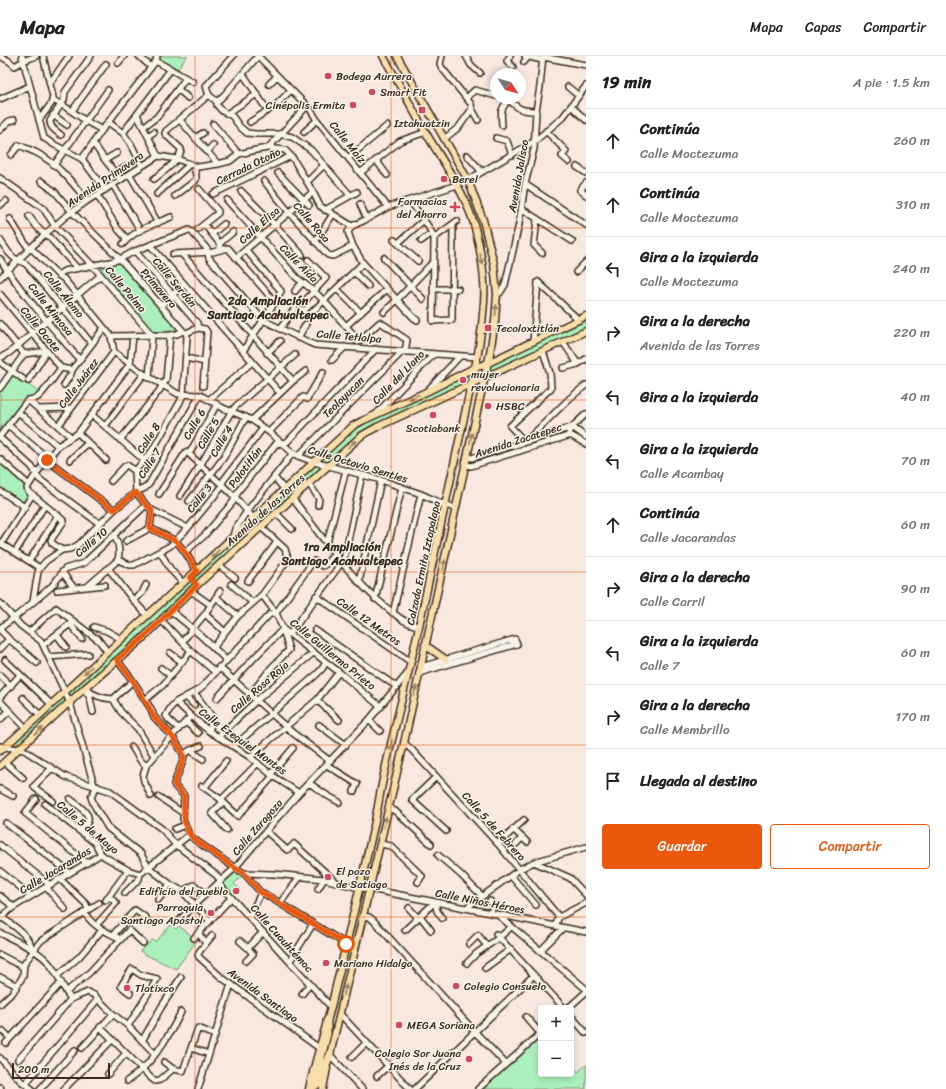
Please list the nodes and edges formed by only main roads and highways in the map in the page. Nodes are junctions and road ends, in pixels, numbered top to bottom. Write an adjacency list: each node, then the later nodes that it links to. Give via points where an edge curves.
1 (383, 56): 4 (main road, Calzada Ermita Iztapalapa)
2 (397, 56): 3 (main road, Calzada Ermita Iztapalapa, via 468,180)
3 (478, 206): 4 (main road); 5 (main road, Calzada Ermita Iztapalapa)
4 (469, 210): 6 (main road, Calzada Ermita Iztapalapa)
5 (487, 234): 6 (main road); 9 (main road, Calzada Ermita Iztapalapa, one-way to 5, via 497,294)
6 (477, 236): 10 (main road, Calzada Ermita Iztapalapa, one-way to 10, via 484,300)
7 (586, 316): 9 (main road, Avenida de las Torres)
8 (586, 331): 11 (main road, Avenida de las Torres)
9 (488, 363): 10 (main road, Avenida de las Torres); 11 (main road, Calzada Ermita Iztapalapa)
10 (474, 368): 12 (main road, Calzada Ermita Iztapalapa); 13 (main road, Avenida de las Torres, one-way to 13, via 353,426)
11 (484, 378): 12 (main road, Avenida de las Torres); 16 (main road, Calzada Ermita Iztapalapa, one-way to 11)
12 (471, 384): 14 (main road, Avenida de las Torres, one-way to 12, via 357,439); 15 (main road, Calzada Ermita Iztapalapa)
13 (190, 578): 14 (main road); 21 (main road, Avenida de las Torres, one-way to 21)
14 (197, 585): 22 (main road, Avenida de las Torres, one-way to 14, via 142,639)
15 (422, 613): 16 (main road); 19 (main road, Calzada Ermita Iztapalapa)
16 (432, 616): 17 (main road, Calzada Ermita Iztapalapa)
17 (425, 645): 18 (main road); 20 (main road, Calzada Ermita Iztapalapa, one-way to 17)
18 (446, 662)
19 (400, 706): 20 (main road); 23 (main road, Calzada Ermita Iztapalapa, one-way to 23, via 376,820)
20 (411, 709): 24 (main road, Calzada Ermita Iztapalapa, one-way to 20)
21 (1, 748)
22 (3, 764)
23 (327, 1021): 25 (main road, Calzada Ermita Iztapalapa); 26 (highway, via 327,1034 318,1068)
24 (330, 1055): 26 (highway)
25 (309, 1089)
26 (318, 1089)

